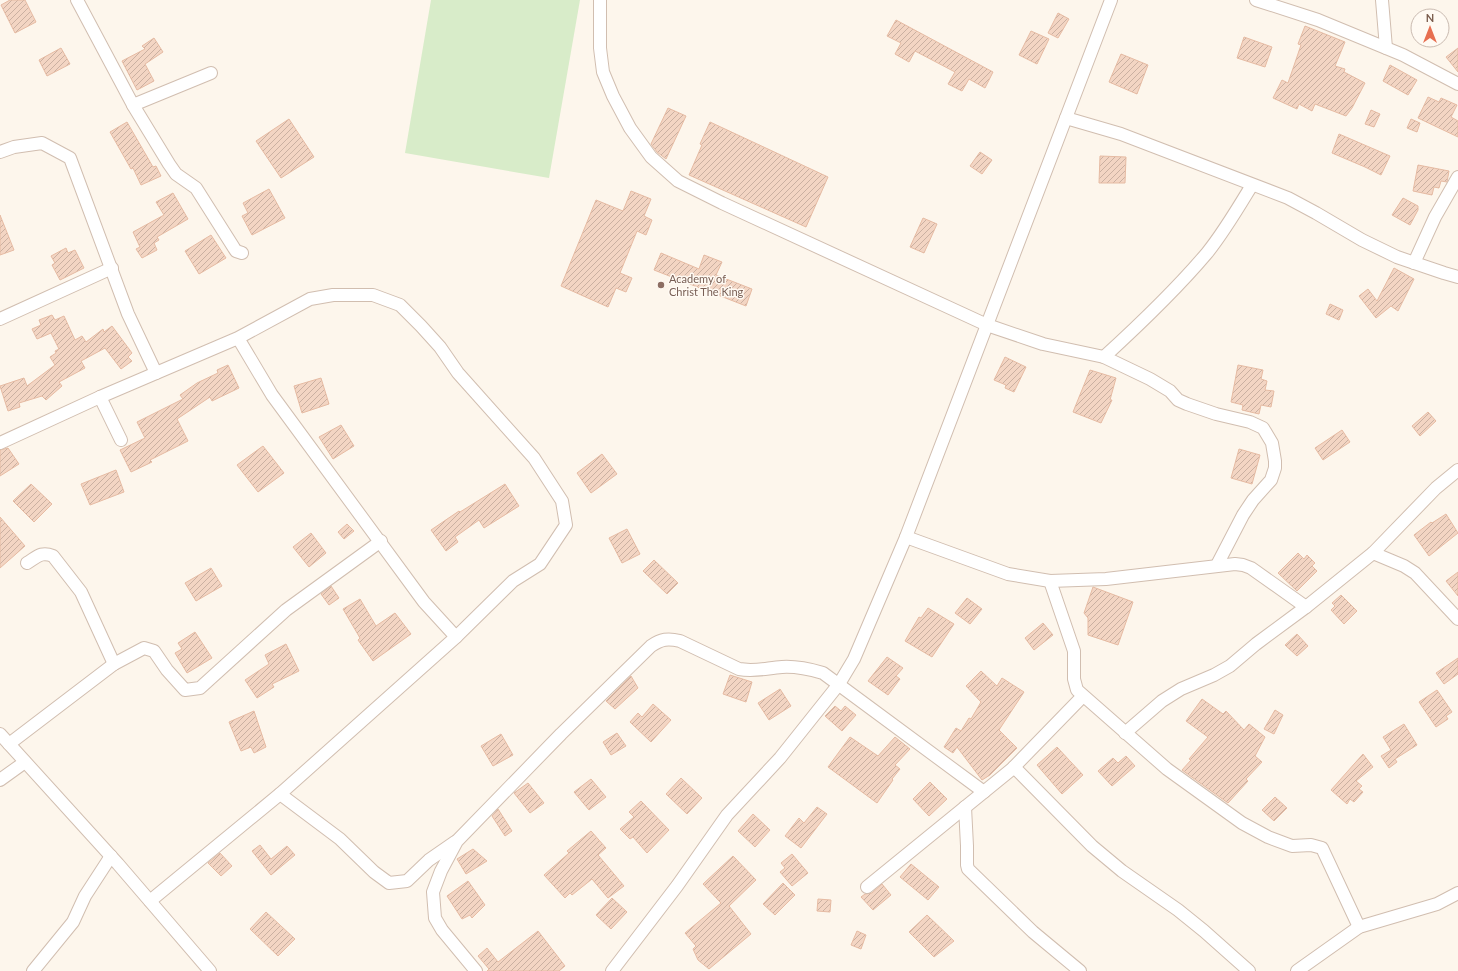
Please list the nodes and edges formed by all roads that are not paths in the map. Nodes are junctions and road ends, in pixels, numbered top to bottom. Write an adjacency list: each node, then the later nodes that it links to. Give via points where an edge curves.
1 (77, 0): 9 (street)
2 (600, 0): 19 (street, via 600,48 603,72 612,96 630,128 651,157 678,181)
3 (1111, 0): 10 (street)
4 (1256, 0): 6 (street, via 1318,20)
5 (1382, 0): 6 (street)
6 (1386, 48): 8 (street)
7 (211, 73): 9 (street)
8 (1458, 84)
9 (133, 105): 14 (street, via 172,169 196,188 236,251)
10 (1066, 118): 13 (street, via 1121,134); 19 (street)
11 (0, 152): 16 (street, via 42,143 70,158)
12 (1458, 178): 15 (street, via 1435,217)
13 (1252, 185): 15 (street, via 1288,198 1362,240); 21 (street, via 1207,253 1157,307)
14 (242, 253)
15 (1414, 263): 17 (street)
16 (112, 268): 18 (street); 22 (street, via 128,314)
17 (1458, 277)
18 (0, 319)
19 (987, 325): 21 (street, via 1043,344); 27 (street)
20 (238, 338): 22 (street); 28 (street, via 272,395); 35 (street, via 310,299 333,294 373,295 400,305 440,347 458,373 534,458 562,501 566,525 540,564 513,581)
21 (1104, 357): 31 (street, via 1150,379 1182,402 1259,425 1268,435 1275,461 1271,480 1243,515)
22 (156, 373): 23 (street)
23 (100, 397): 24 (street); 25 (street)
24 (121, 440)
25 (0, 443)
26 (1458, 470): 29 (street, via 1436,488)
27 (906, 537): 32 (street, via 1008,574); 37 (street, via 854,659)
28 (381, 542): 35 (street, via 424,602); 36 (street, via 286,610 200,688 185,690 154,651 144,648)
29 (1373, 554): 33 (street); 34 (street, via 1415,573)
30 (27, 563): 36 (street, via 46,553 53,556 81,592)
31 (1217, 565): 32 (street, via 1106,579); 33 (street, via 1235,564 1251,568)
32 (1050, 581): 38 (street, via 1074,651 1076,690)
33 (1306, 607): 39 (street, via 1230,666 1162,701)
34 (1458, 619)
35 (456, 637): 46 (street)
36 (114, 664): 41 (street)
37 (839, 684): 45 (street); 48 (street, via 823,673 806,668 739,668 680,641 671,638 661,639 623,673); 57 (street, via 780,758 727,816)
38 (1083, 696): 39 (street); 43 (street)
39 (1125, 733): 53 (street, via 1167,769 1242,823 1292,846 1311,845 1322,848)
40 (0, 734): 41 (street)
41 (9, 744): 42 (street)
42 (25, 762): 44 (street); 49 (street)
43 (1014, 767): 45 (street); 59 (street, via 1092,846 1199,927)
44 (0, 780)
45 (984, 792): 47 (street)
46 (280, 794): 48 (street, via 340,839 389,883 407,881 429,860); 52 (street)
47 (965, 807): 50 (street); 58 (street, via 968,868 1033,932)
48 (457, 842): 56 (street, via 440,871 433,892 435,918)
49 (111, 856): 52 (street); 54 (street, via 85,896 74,922)
50 (867, 887)
51 (1458, 893): 53 (street, via 1437,904)
52 (150, 901): 55 (street)
53 (1359, 927): 60 (street)
54 (33, 971)
55 (210, 971)
56 (476, 971)
57 (612, 971)
58 (1080, 971)
59 (1249, 971)
60 (1297, 971)

